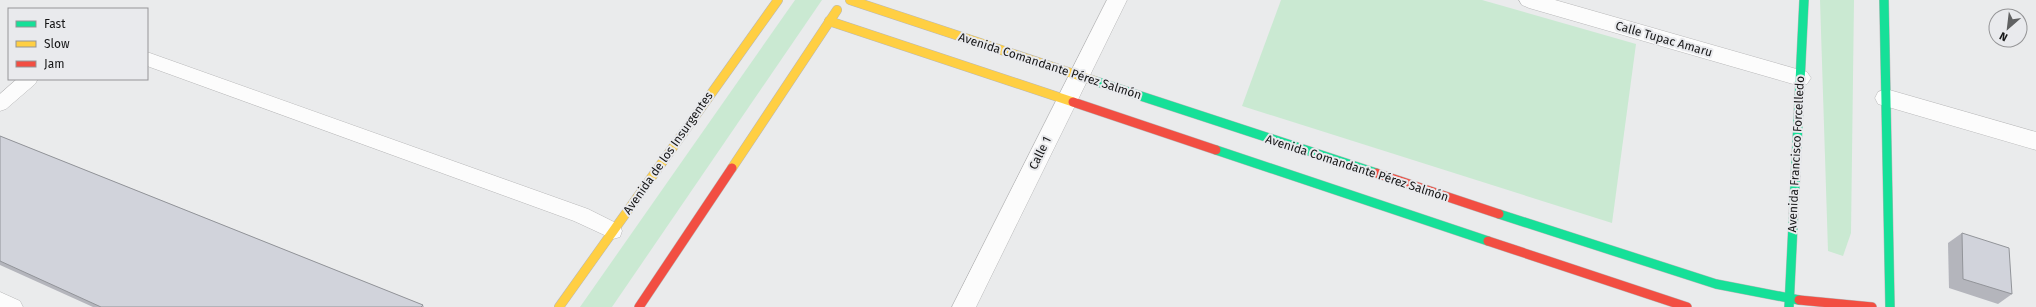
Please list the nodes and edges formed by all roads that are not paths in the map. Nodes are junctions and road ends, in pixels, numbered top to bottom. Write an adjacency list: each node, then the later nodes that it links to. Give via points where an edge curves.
1 (778, 0): 17 (main road, Avenida de los Insurgentes)
2 (843, 0): 8 (main road)
3 (850, 0): 10 (main road, Avenida Comandante Pérez Salmón)
4 (1117, 0): 10 (street, Calle 1)
5 (1529, 0): 11 (street, Calle Tupac Amaru)
6 (1804, 0): 11 (main road, Avenida Francisco Forcelledo)
7 (1884, 0): 13 (main road)
8 (829, 21): 14 (main road); 22 (main road)
9 (148, 59): 17 (lane, via 581,216)
10 (1079, 76): 14 (street, Calle 1); 19 (main road, Avenida Comandante Pérez Salmón, via 1635,259)
11 (1800, 78): 19 (main road, Avenida Francisco Forcelledo)
12 (28, 80): 15 (lane)
13 (1886, 98): 16 (street); 26 (main road)
14 (1067, 100): 23 (street, Calle 1); 24 (main road)
15 (0, 104)
16 (2036, 141)
17 (613, 231): 21 (main road, Avenida de los Insurgentes)
18 (0, 301): 20 (lane)
19 (1789, 303): 25 (main road, Avenida Comandante Pérez Salmón)
20 (13, 307)
21 (559, 307)
22 (639, 307)
23 (964, 307)
24 (1687, 307)
25 (1872, 307)
26 (1890, 307)

